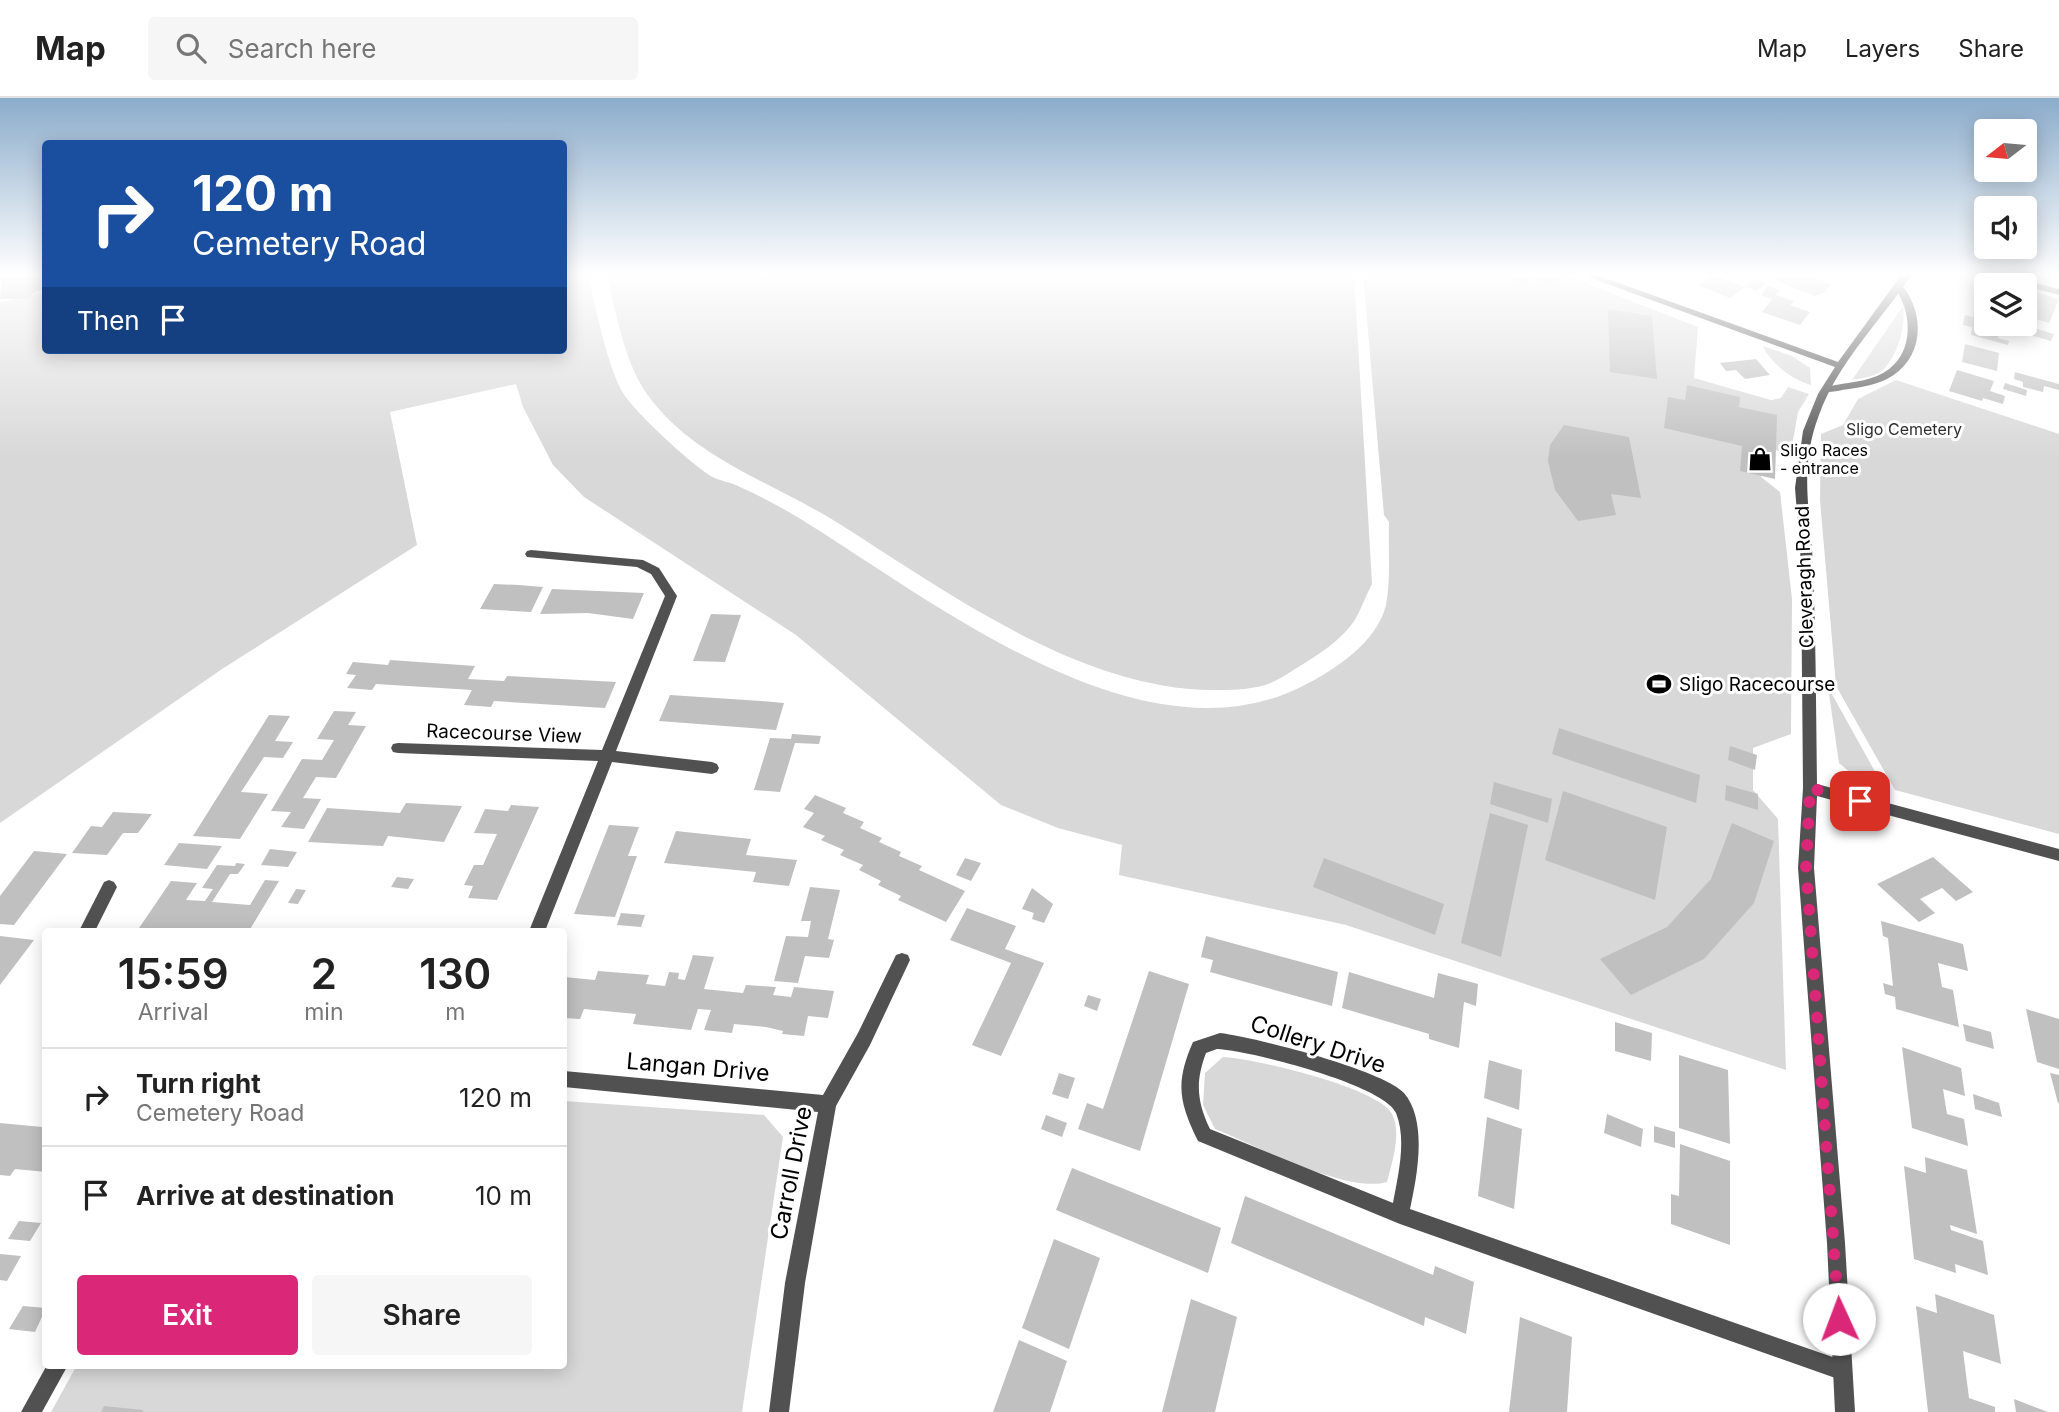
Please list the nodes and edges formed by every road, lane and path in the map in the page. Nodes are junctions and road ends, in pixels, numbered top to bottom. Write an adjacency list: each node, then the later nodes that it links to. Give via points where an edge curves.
1 (1756, 335): 4 (street)
2 (1863, 335): 4 (street, Cleveragh Road)
3 (1911, 335): 5 (street, via 1899,366 1880,378)
4 (1841, 366): 5 (street, Cleveragh Road)
5 (1826, 390): 10 (street, Cleveragh Road, via 1813,414 1801,490 1807,563)
6 (531, 554): 8 (street, via 639,563 655,571 671,596)
7 (398, 748): 8 (street, Racecourse View)
8 (609, 757): 9 (street, Racecourse View); 14 (street)
9 (712, 768)
10 (1810, 788): 11 (street); 20 (street, Cleveragh Road, via 1806,868)
11 (2059, 855)
12 (109, 887): 13 (street)
13 (88, 928)
14 (538, 928)
15 (902, 960): 17 (street, Carroll Drive)
16 (567, 1079): 17 (street, Langan Drive)
17 (828, 1104): 22 (street, Carroll Drive, via 795,1283)
18 (1400, 1216): 18 (street, Collery Drive, via 1204,1135 1188,1105 1187,1080 1199,1048 1217,1041 1260,1047 1371,1083 1398,1097 1407,1117 1409,1164); 20 (street, Collery Drive)
19 (56, 1369): 21 (street)
20 (1842, 1370): 23 (street, Cleveragh Road)
21 (31, 1412)
22 (779, 1412)
23 (1845, 1412)

